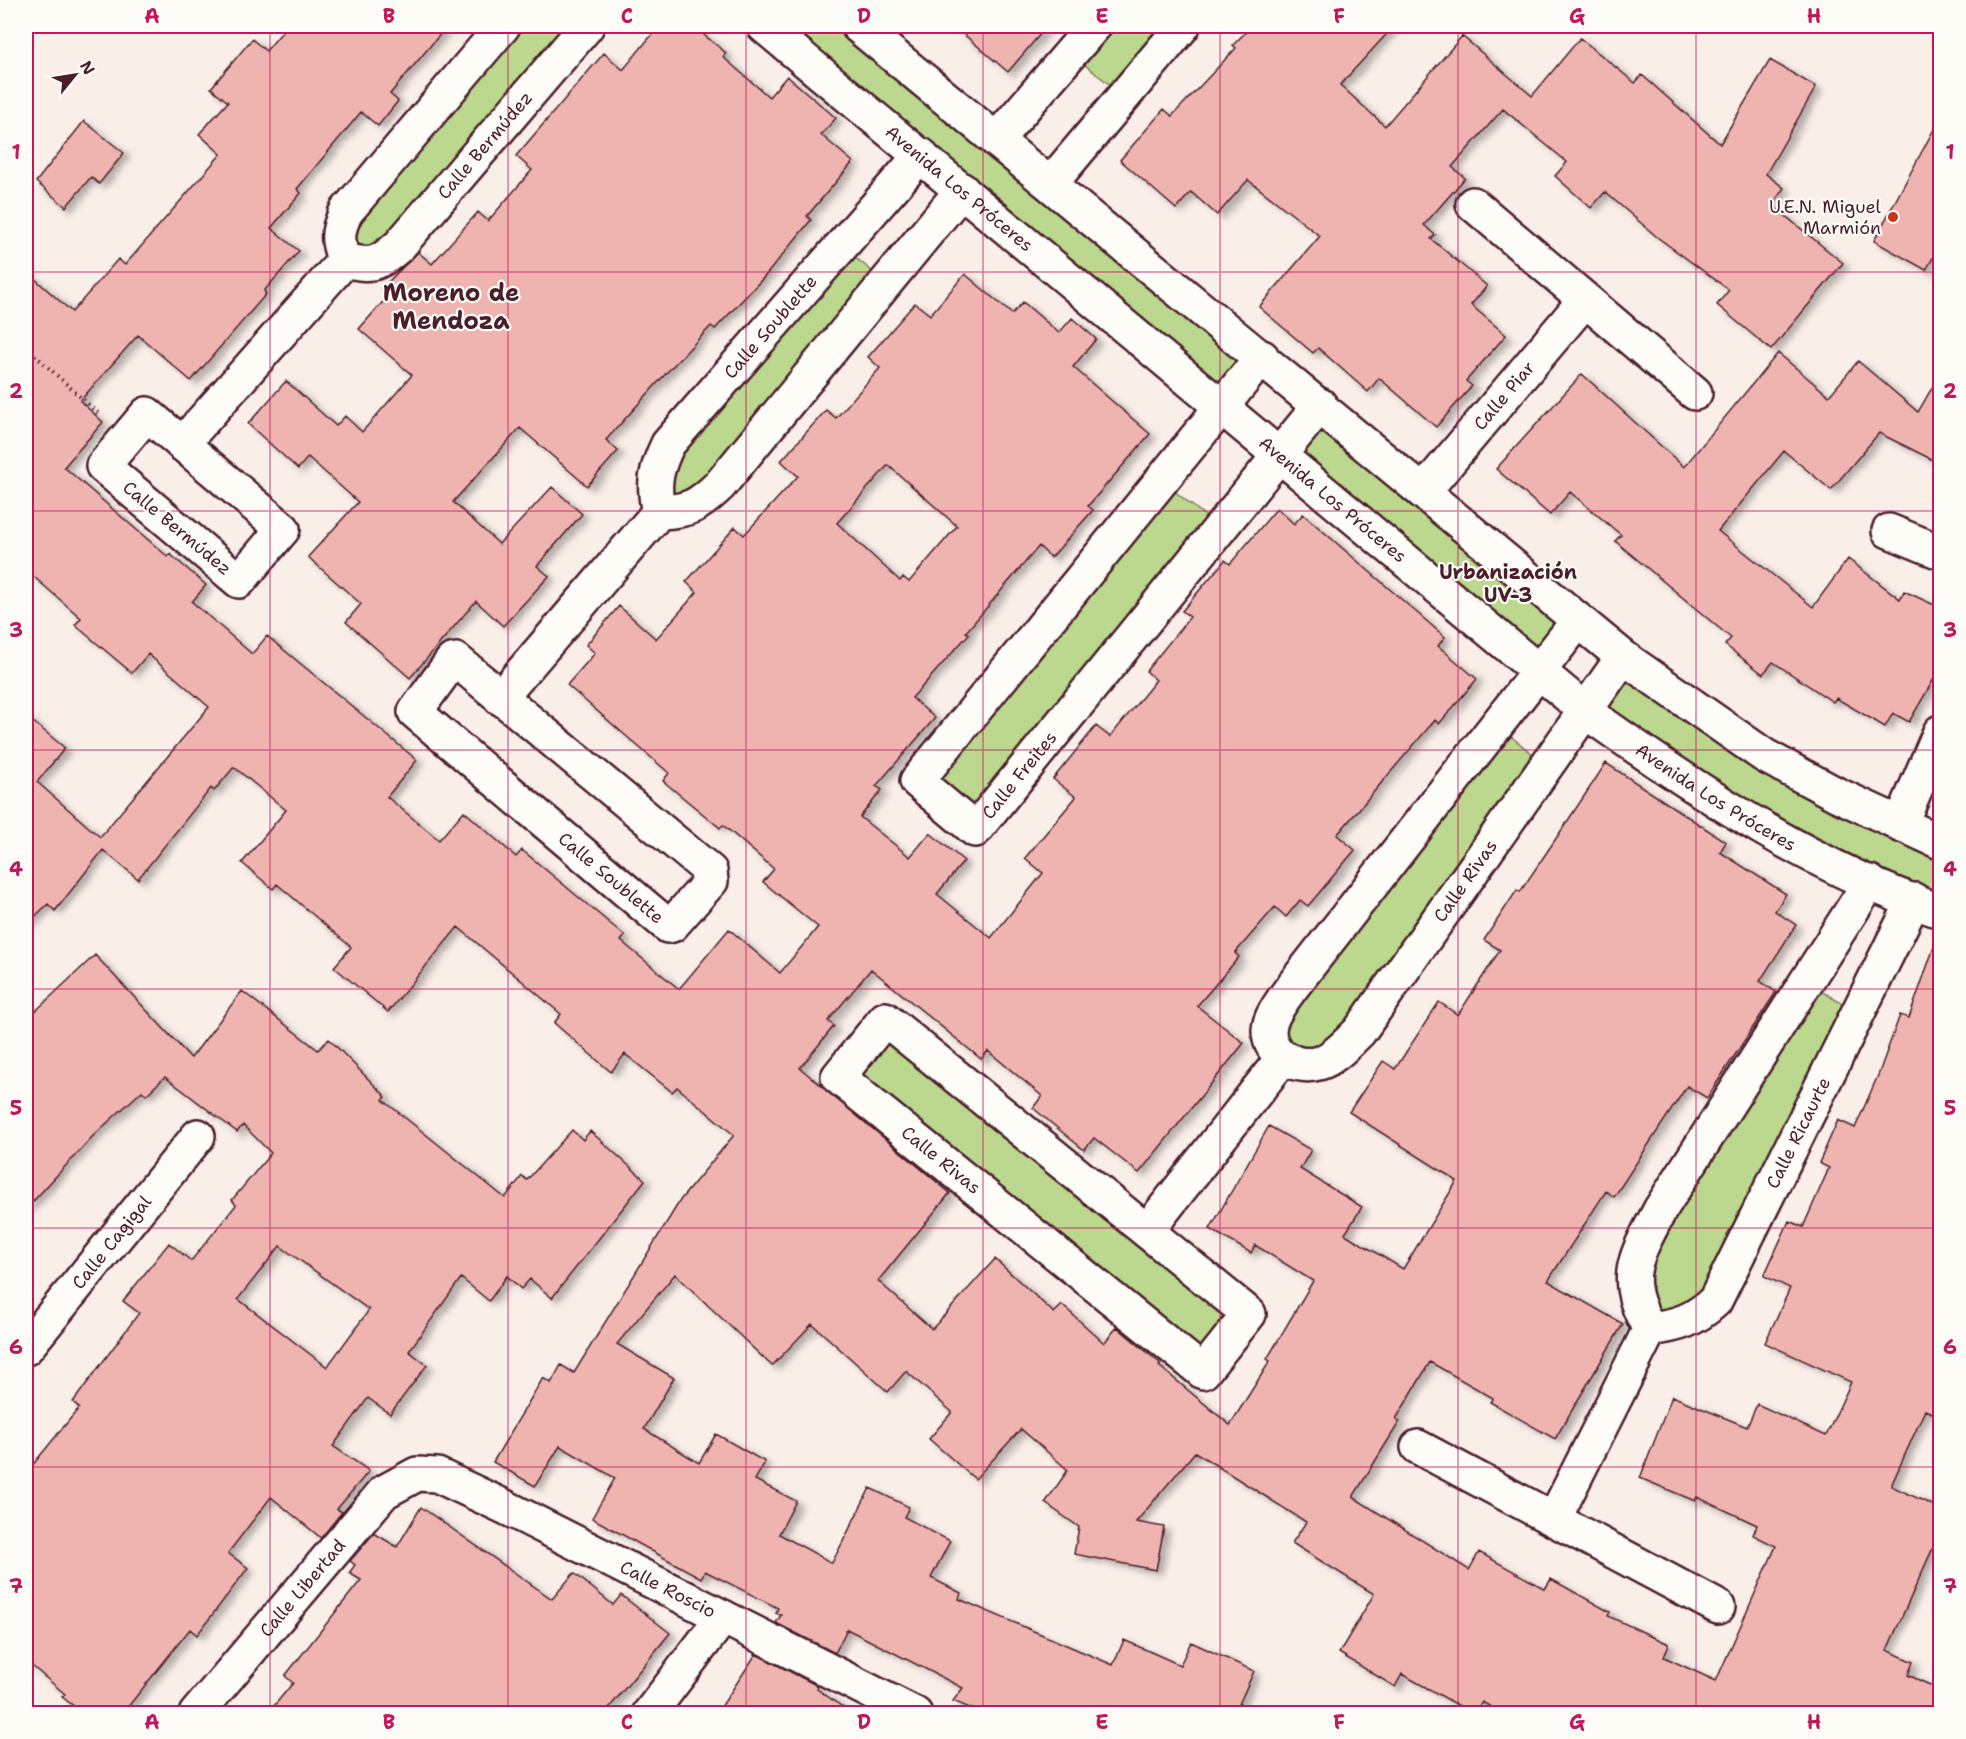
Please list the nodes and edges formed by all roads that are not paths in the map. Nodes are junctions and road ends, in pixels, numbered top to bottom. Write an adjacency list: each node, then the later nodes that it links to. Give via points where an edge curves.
1 (502, 26): 12 (street, via 346,212 337,232 338,247)
2 (587, 26): 12 (street, Calle Bermúdez, via 399,246 380,262 365,265)
3 (764, 26): 8 (street, Avenida Los Próceres)
4 (858, 26): 7 (street)
5 (1094, 26): 7 (street)
6 (1183, 26): 9 (street)
7 (997, 139): 9 (street)
8 (921, 155): 10 (street, Avenida Los Próceres); 21 (street, Calle Soublette, via 668,444 656,468 654,491)
9 (1050, 183): 14 (street)
10 (962, 190): 17 (street, Avenida Los Próceres); 21 (street, via 720,485 698,505 682,511)
11 (1473, 204): 13 (street)
12 (345, 260): 18 (street)
13 (1585, 300): 15 (street); 20 (street, Calle Piar)
14 (1262, 357): 16 (street); 17 (street, Calle Freites)
15 (1695, 393)
16 (1320, 405): 19 (street, Calle Freites); 20 (street)
17 (1221, 407): 19 (street, Avenida Los Próceres); 19 (street, Calle Freites, via 917,781 975,830)
18 (182, 444): 18 (street, Calle Bermúdez, via 283,529 239,581 103,466 147,414)
19 (1279, 456): 26 (street, Avenida Los Próceres)
20 (1423, 492): 24 (street)
21 (659, 512): 27 (street)
22 (1889, 531): 23 (street)
23 (1941, 552)
24 (1578, 621): 25 (street); 26 (street)
25 (1623, 657): 28 (street, Calle Rivas); 30 (street, via 1765,756)
26 (1538, 670): 28 (street, Avenida Los Próceres); 34 (street, via 1295,982 1271,1019 1269,1038)
27 (500, 698): 27 (street, Calle Soublette, via 454,660 414,710 672,926 711,881 710,871)
28 (1586, 710): 32 (street, Avenida Los Próceres, via 1709,796); 34 (street, Calle Rivas, via 1359,1032 1320,1063 1300,1065)
29 (1941, 732): 30 (street)
30 (1900, 825): 31 (street)
31 (1941, 842)
32 (1870, 882): 33 (street, Avenida Los Próceres); 37 (street, via 1660,1210 1637,1254 1632,1278 1636,1306)
33 (1927, 906): 37 (street, Calle Ricaurte, via 1715,1301 1698,1317)
34 (1282, 1059): 36 (street)
35 (198, 1136): 38 (street, Calle Cagigal)
36 (1147, 1231): 36 (street, Calle Rivas, via 885,1019 838,1077 1203,1372 1250,1314)
37 (1650, 1329): 41 (street)
38 (26, 1348)
39 (1418, 1447): 41 (street)
40 (417, 1474): 43 (street, Calle Roscio, via 437,1475); 44 (street, Calle Libertad, via 384,1492)
41 (1554, 1520): 42 (street)
42 (1718, 1607)
43 (723, 1617): 45 (street); 46 (street, Calle Roscio)
44 (196, 1713)
45 (649, 1713)
46 (915, 1713)

